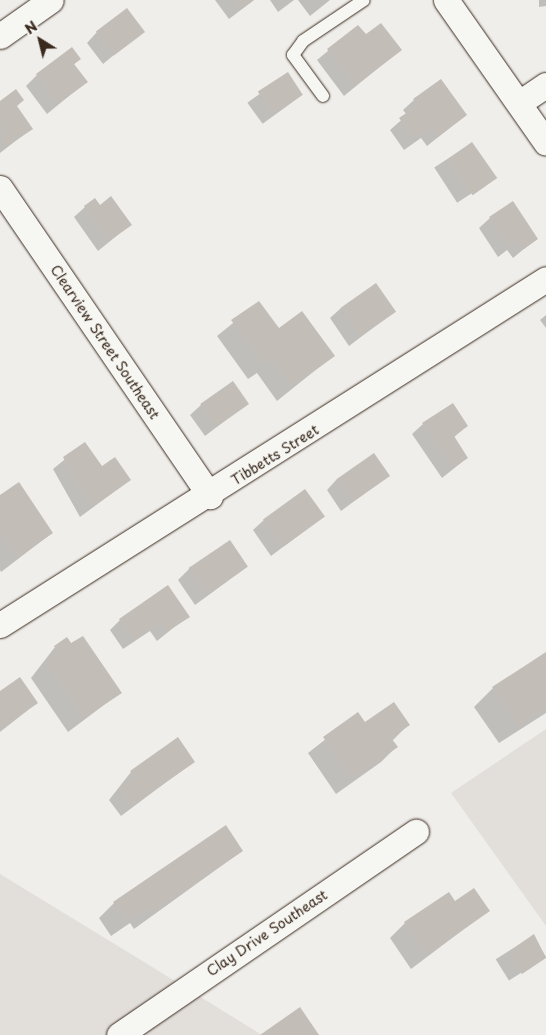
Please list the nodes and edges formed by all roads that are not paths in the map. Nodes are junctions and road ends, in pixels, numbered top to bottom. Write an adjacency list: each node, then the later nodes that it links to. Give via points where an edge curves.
1 (51, 0): 4 (street)
2 (364, 0): 6 (lane, via 303,41 293,55)
3 (446, 0): 7 (street)
4 (0, 36)
5 (546, 85): 7 (street)
6 (323, 96)
7 (519, 103): 8 (street)
8 (546, 142)
9 (0, 188): 11 (street, Clearview Street Southeast)
10 (546, 279): 11 (street, Tibbetts Street)
11 (210, 496): 12 (street, Tibbetts Street)
12 (0, 625)
13 (416, 832): 14 (street, Clay Drive Southeast)
14 (119, 1035)

